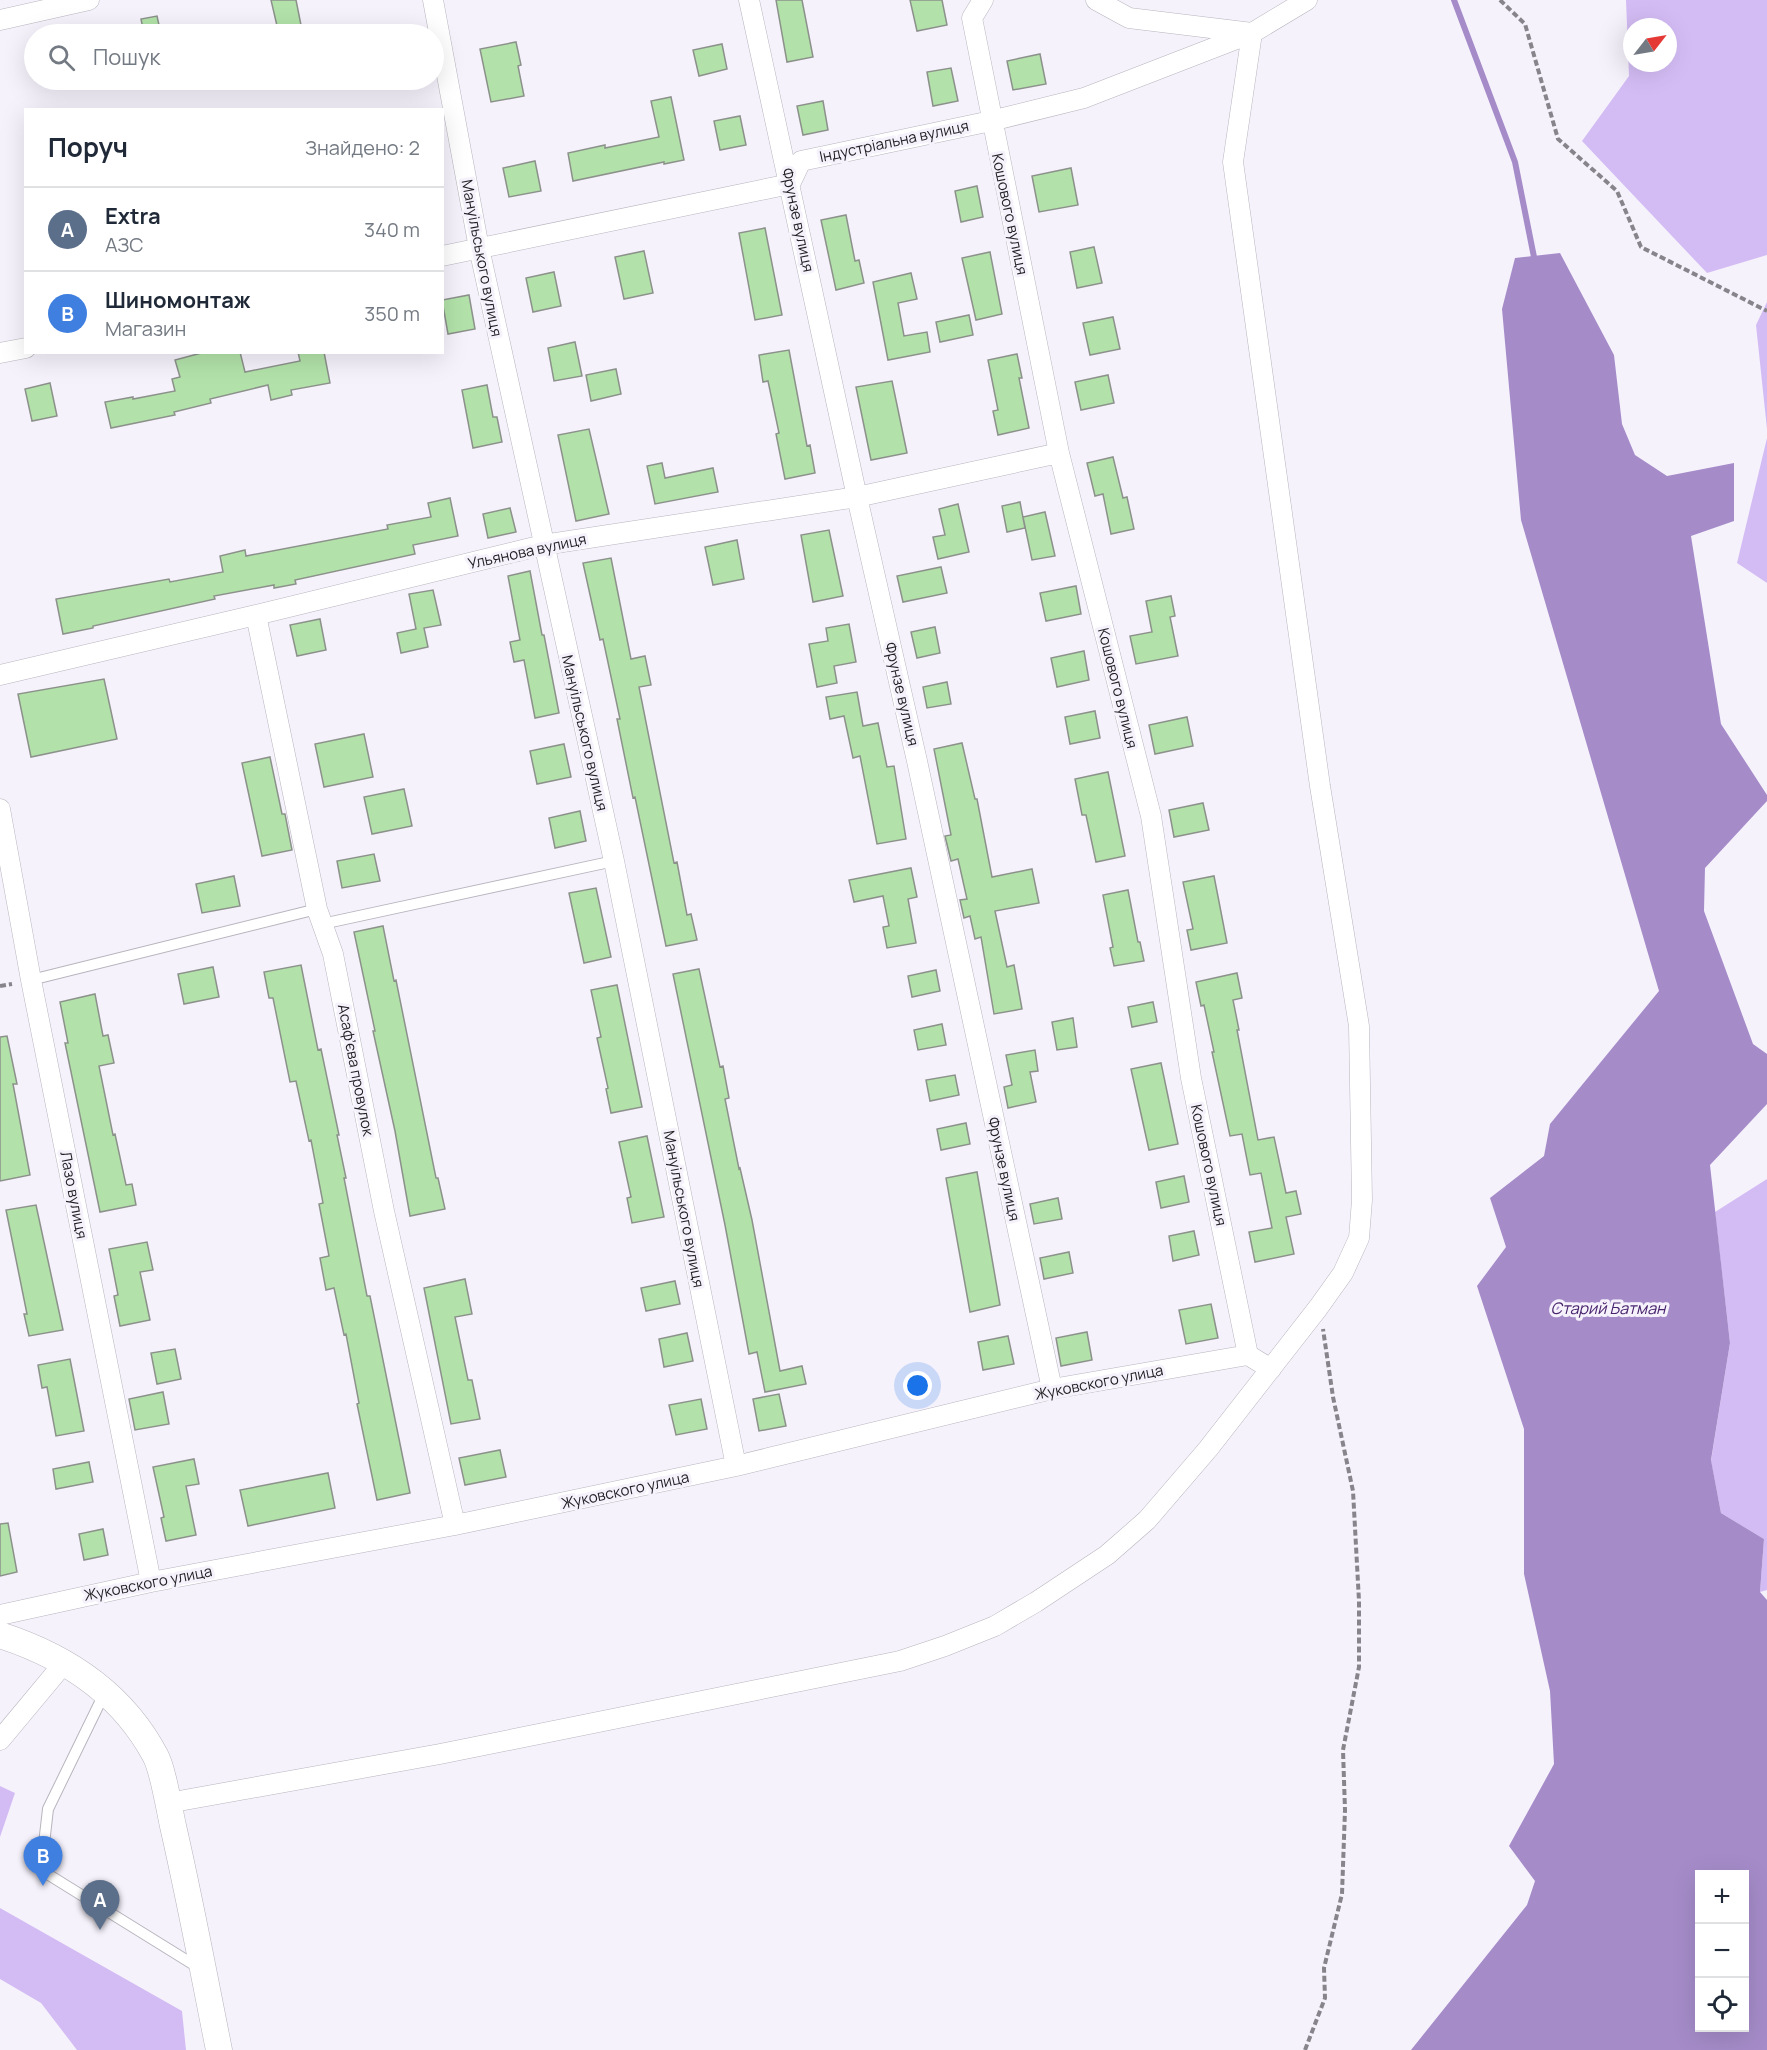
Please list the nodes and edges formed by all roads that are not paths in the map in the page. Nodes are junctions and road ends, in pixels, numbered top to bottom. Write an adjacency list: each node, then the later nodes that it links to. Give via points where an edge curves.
1 (89, 0): 7 (street)
2 (433, 0): 8 (street, Мануільського вулиця)
3 (749, 0): 12 (street, Фрунзе вулиця)
4 (983, 0): 11 (street, Кошового вулиця, via 972,18)
5 (1096, 0): 9 (street, via 1129,18)
6 (1307, 0): 9 (street, Індустріальна вулиця)
7 (0, 20)
8 (437, 24)
9 (1252, 33): 11 (street, Індустріальна вулиця, via 1084,98); 27 (street, via 1233,162 1320,786 1359,1026 1362,1200 1359,1238 1342,1273)
10 (444, 59): 13 (street, Мануільського вулиця)
11 (991, 121): 12 (street, Індустріальна вулиця, via 801,161); 17 (street, Кошового вулиця)
12 (790, 184): 13 (street); 18 (street, Фрунзе вулиця)
13 (479, 248): 14 (street); 19 (street, Мануільського вулиця)
14 (444, 256)
15 (24, 348): 16 (street)
16 (0, 353)
17 (1059, 453): 18 (street, Ульянова вулиця); 26 (street, Кошового вулиця, via 1151,816 1191,1078)
18 (857, 497): 19 (street, Ульянова вулиця); 28 (street, Фрунзе вулиця)
19 (543, 545): 20 (street, Ульянова вулиця); 23 (street, Мануільського вулиця)
20 (256, 615): 21 (street, Ульянова вулиця); 24 (street, Асаф’єва провулок)
21 (0, 675)
22 (0, 808): 25 (street, Лазо вулиця)
23 (614, 861): 24 (lane); 29 (street, Мануільського вулиця)
24 (319, 916): 25 (lane); 30 (street, Асаф’єва провулок, via 333,954 384,1211)
25 (31, 980): 31 (street, Лазо вулиця)
26 (1248, 1355): 27 (street); 28 (street, Жуковского улица)
27 (1271, 1369): 37 (street, via 1178,1485 1147,1520 1107,1555 995,1626 945,1646 900,1661 440,1754)
28 (1052, 1389): 29 (street, Жуковского улица)
29 (736, 1466): 30 (street, Жуковского улица)
30 (455, 1525): 31 (street, Жуковского улица)
31 (151, 1582): 32 (street, Жуковского улица)
32 (0, 1615)
33 (0, 1635): 34 (street)
34 (65, 1662): 35 (street); 36 (street)
35 (105, 1691): 37 (street, via 157,1757); 38 (lane, via 48,1809 41,1870)
36 (0, 1740)
37 (168, 1803): 38 (street)
38 (203, 1970): 39 (street)
39 (219, 2050)

